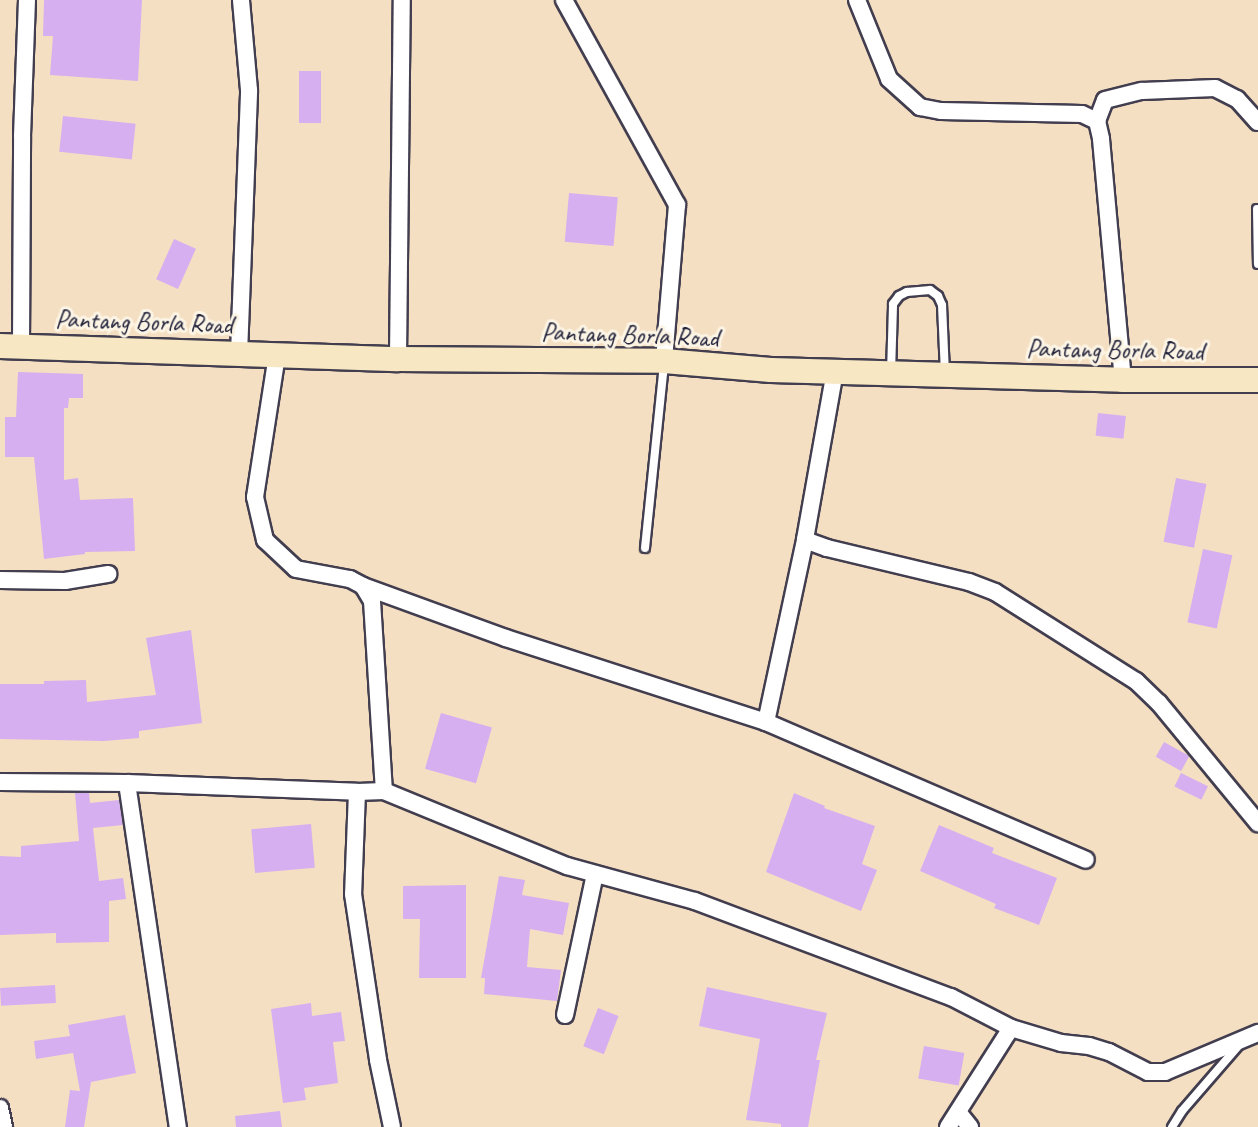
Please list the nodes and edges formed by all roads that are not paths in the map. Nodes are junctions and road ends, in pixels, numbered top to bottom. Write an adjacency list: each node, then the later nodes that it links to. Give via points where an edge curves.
1 (27, 0): 10 (street)
2 (240, 0): 11 (street, via 249,90)
3 (402, 0): 13 (street)
4 (564, 0): 14 (street, via 677,205)
5 (857, 0): 6 (street, via 889,79 920,107 941,111 1082,114)
6 (1097, 121): 7 (street, via 1105,100 1143,91 1215,88 1237,99); 18 (street)
7 (1258, 122)
8 (1257, 209): 9 (lane)
9 (1258, 264)
10 (11, 346): 11 (street, Pantang Borla Road)
11 (239, 354): 12 (street, Pantang Borla Road)
12 (277, 355): 13 (street, Pantang Borla Road); 24 (street, via 255,497 265,540 296,569)
13 (398, 359): 14 (street, Pantang Borla Road)
14 (664, 361): 15 (street, Pantang Borla Road); 21 (lane)
15 (834, 371): 16 (street, Pantang Borla Road); 20 (street)
16 (891, 373): 17 (street, Pantang Borla Road); 17 (lane, via 893,304 907,292 930,290 942,305)
17 (945, 375): 18 (street, Pantang Borla Road)
18 (1123, 380): 19 (street, Pantang Borla Road)
19 (1258, 380)
20 (805, 540): 25 (street); 30 (street, via 995,592 1136,681 1159,703)
21 (645, 548)
22 (108, 574): 23 (street, via 65,581)
23 (0, 580)
24 (363, 585): 25 (street, via 506,639); 28 (street, via 372,601)
25 (766, 722): 31 (street)
26 (0, 782): 27 (street)
27 (127, 783): 29 (street); 39 (street)
28 (384, 791): 29 (street); 32 (street)
29 (357, 792): 40 (street, via 353,894)
30 (1258, 824)
31 (1086, 860)
32 (595, 874): 33 (street); 34 (street, via 695,901 951,997)
33 (565, 1015)
34 (1011, 1028): 35 (street, via 1109,1052 1148,1072 1165,1072); 37 (street)
35 (1251, 1036): 43 (lane)
36 (0, 1108): 38 (street)
37 (958, 1112): 41 (street); 42 (street)
38 (4, 1127)
39 (178, 1127)
40 (392, 1127)
41 (948, 1127)
42 (970, 1127)
43 (1172, 1127)

